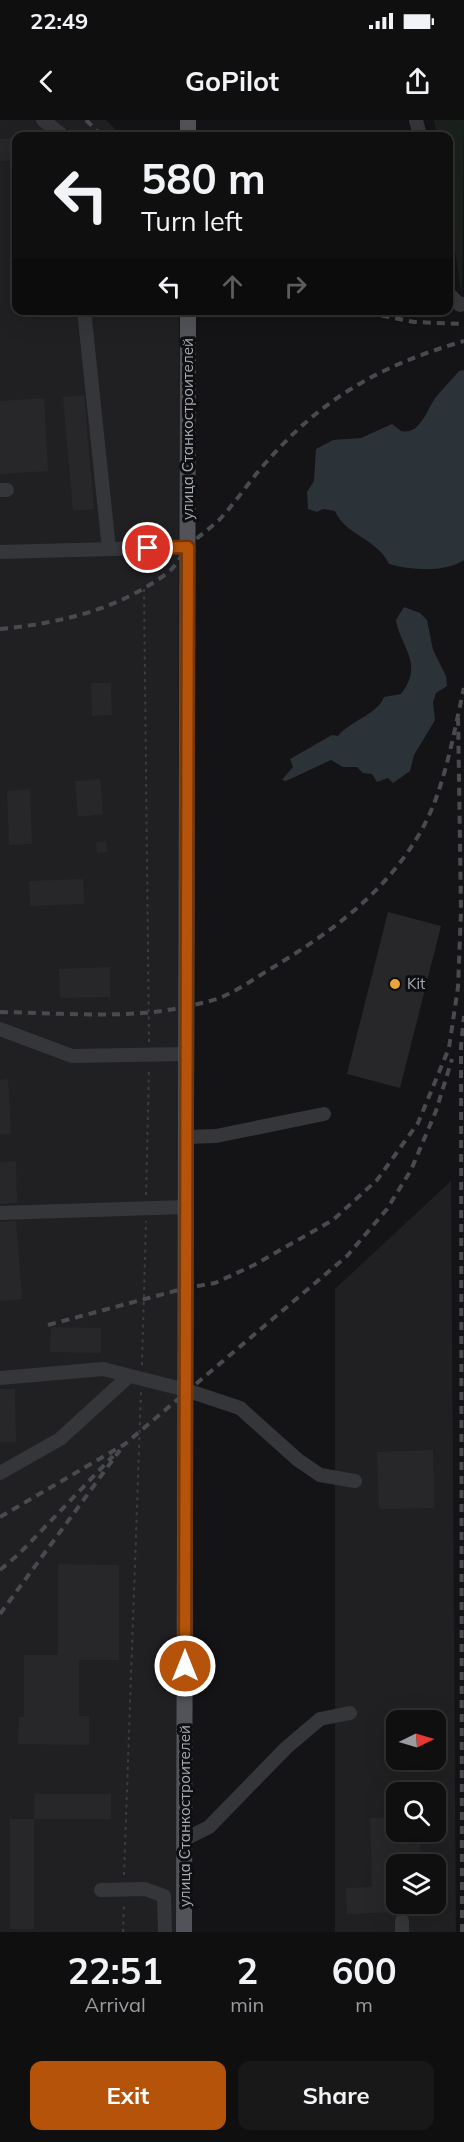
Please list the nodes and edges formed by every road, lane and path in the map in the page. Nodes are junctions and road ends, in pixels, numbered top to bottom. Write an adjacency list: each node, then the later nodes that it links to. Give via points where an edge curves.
1 (43, 120): 2 (lane)
2 (58, 132)
3 (85, 315): 6 (lane)
4 (188, 315): 5 (main road, улица Станкостроителей)
5 (188, 547): 6 (lane); 10 (main road, улица Станкостроителей)
6 (109, 549): 7 (lane)
7 (0, 552)
8 (144, 589): 11 (path)
9 (0, 1029): 11 (lane, via 72,1056)
10 (187, 1054): 11 (lane); 13 (main road, улица Станкостроителей)
11 (149, 1055): 15 (path)
12 (324, 1114): 13 (lane, via 216,1136)
13 (186, 1137): 14 (main road, улица Станкостроителей)
14 (186, 1207): 15 (lane); 19 (main road, улица Станкостроителей)
15 (146, 1208): 16 (lane); 17 (path)
16 (0, 1213)
17 (135, 1377): 18 (lane, via 103,1369); 19 (lane); 20 (lane, via 60,1439); 25 (path)
18 (0, 1378)
19 (186, 1390): 21 (lane, via 240,1408 320,1475); 23 (main road, улица Станкостроителей)
20 (0, 1473)
21 (355, 1481)
22 (350, 1713): 23 (lane, via 320,1719 209,1827)
23 (185, 1839): 28 (main road, улица Станкостроителей)
24 (102, 1890): 25 (lane)
25 (124, 1890): 26 (path); 27 (lane, via 145,1889 164,1896)
26 (123, 1932)
27 (165, 1932)
28 (184, 1932)

